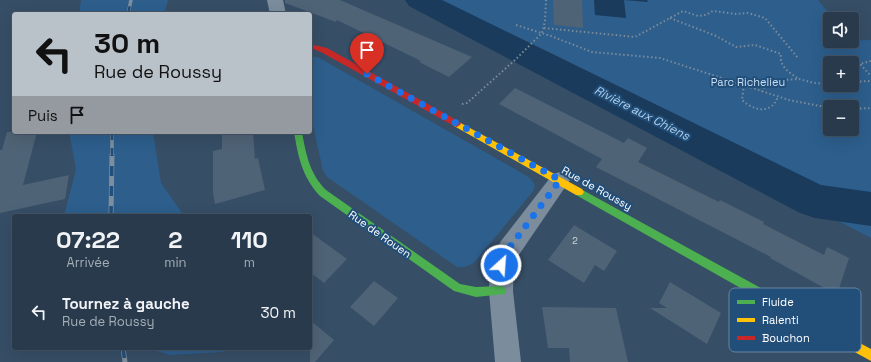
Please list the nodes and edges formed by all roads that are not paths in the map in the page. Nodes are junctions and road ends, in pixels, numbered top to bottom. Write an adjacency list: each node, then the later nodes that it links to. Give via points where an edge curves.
1 (275, 0): 2 (street)
2 (278, 12)
3 (312, 47): 5 (street, Rue de Roussy, via 324,50)
4 (298, 134): 7 (street, Rue de Rouen, via 307,174 315,187 458,288 476,292)
5 (560, 180): 6 (street, Rue de Roussy); 7 (street, via 504,255 501,265)
6 (752, 288)
7 (501, 291): 10 (street)
8 (861, 349): 9 (street, Rue de Roussy)
9 (871, 355)
10 (508, 362)

